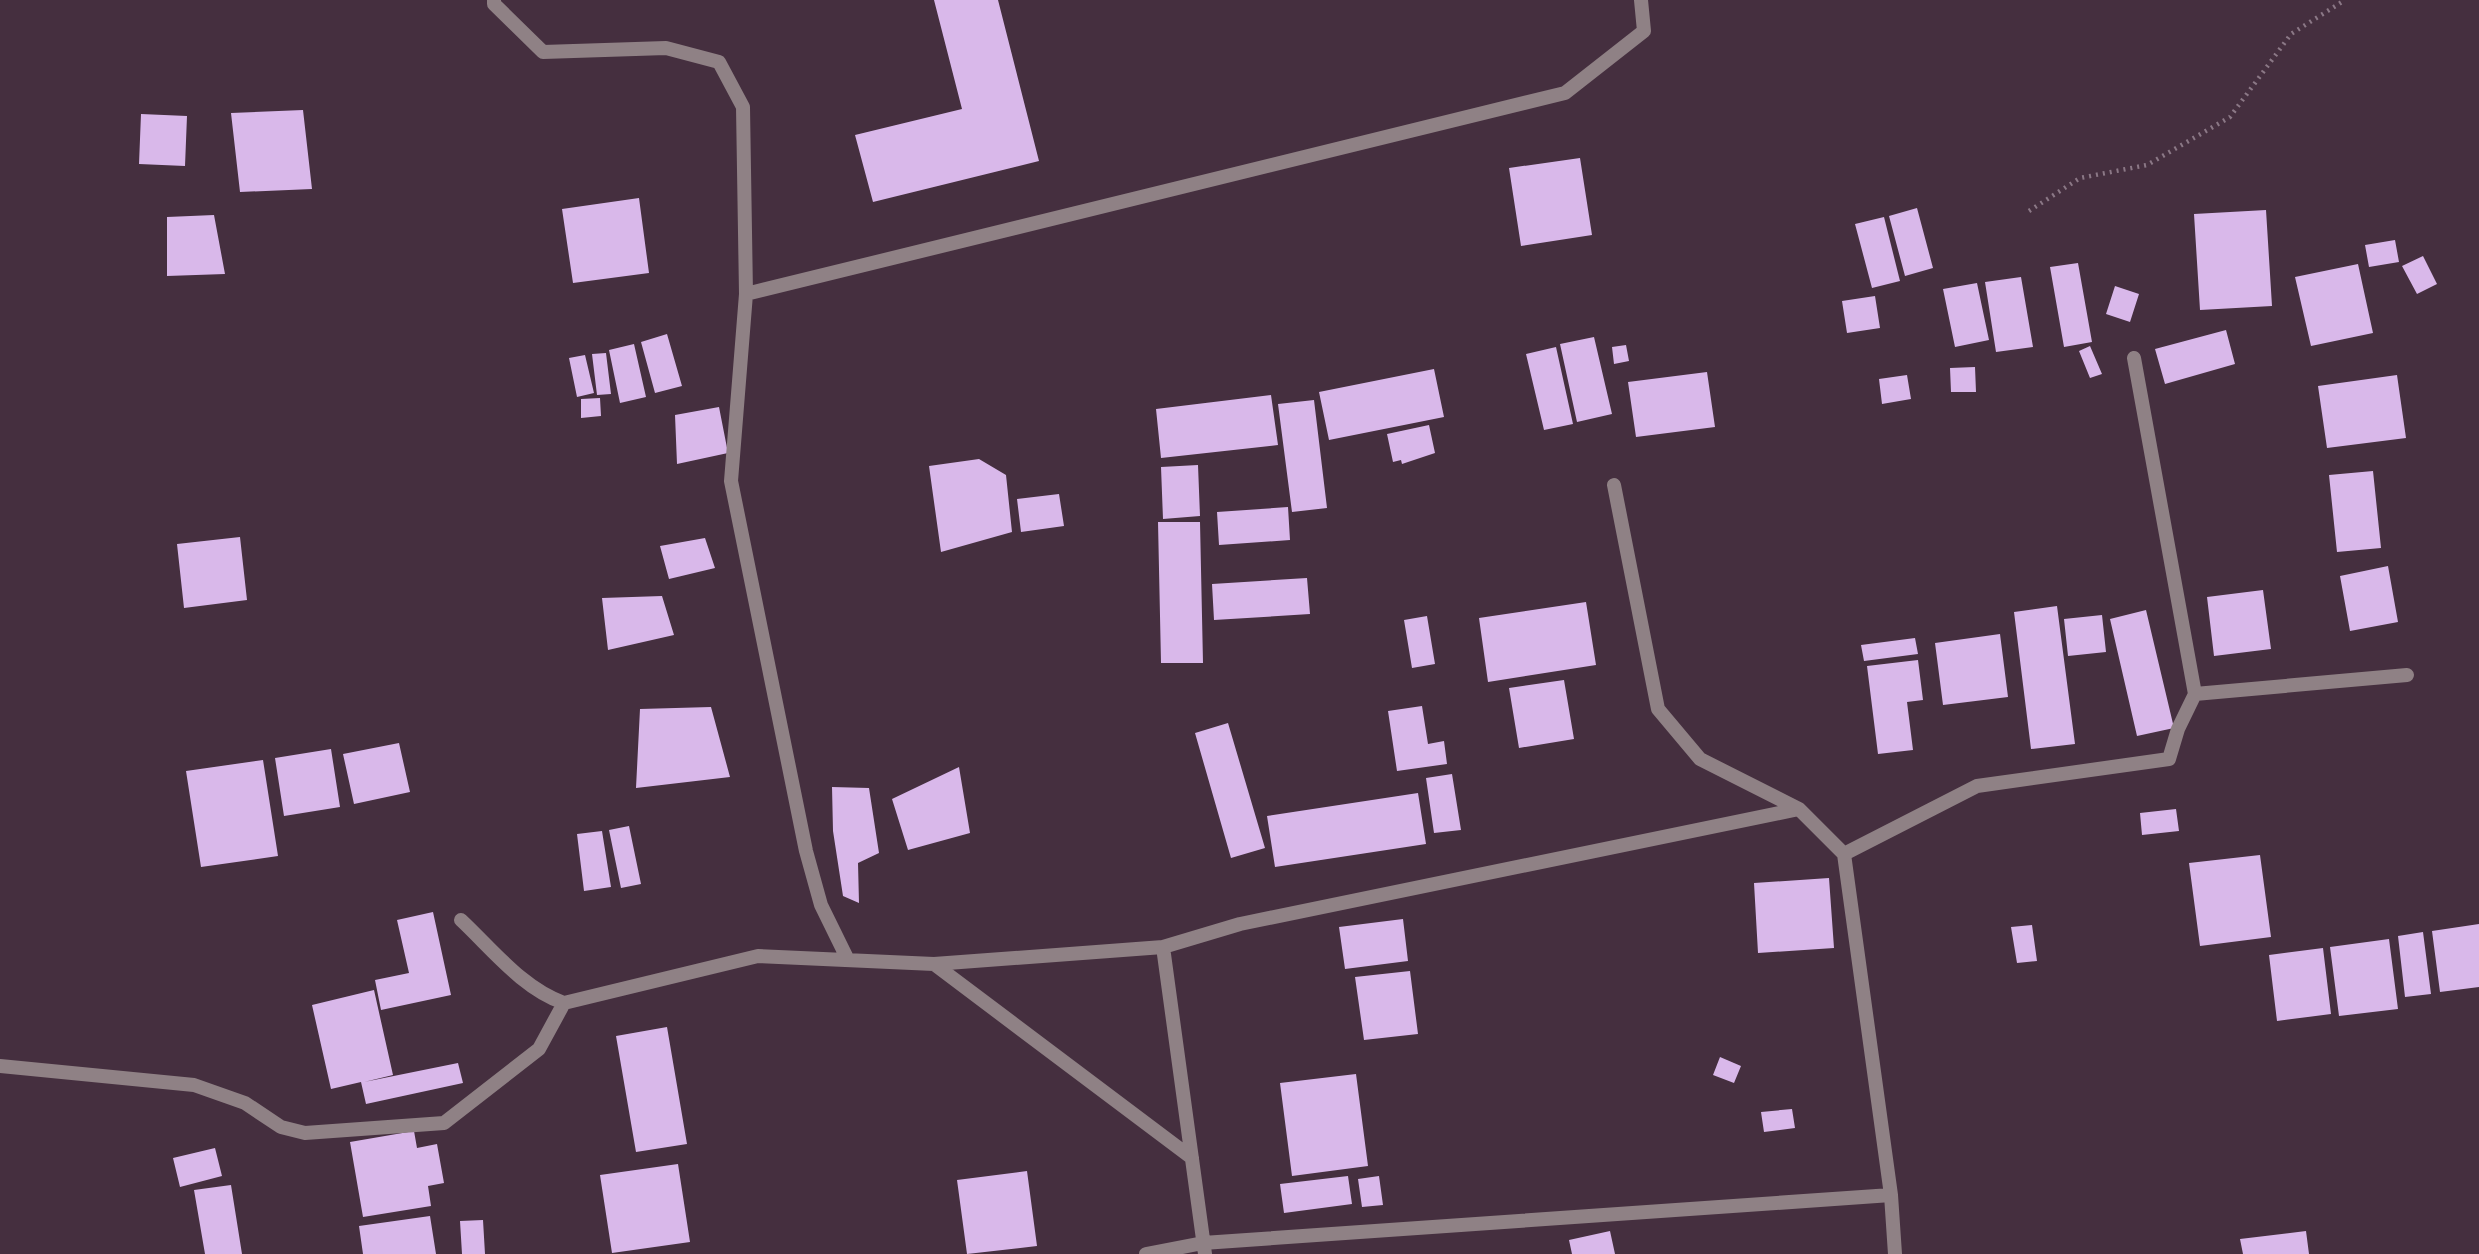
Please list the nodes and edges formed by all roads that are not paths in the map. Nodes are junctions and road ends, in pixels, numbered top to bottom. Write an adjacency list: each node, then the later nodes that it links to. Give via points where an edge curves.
1 (494, 0): 3 (street, via 542,52 666,48 719,62 743,107)
2 (1641, 0): 3 (street, via 1644,31 1565,93)
3 (746, 294): 12 (street, via 731,481 806,851 821,905)
4 (2134, 358): 7 (street)
5 (1615, 485): 8 (street, via 1658,709 1700,760)
6 (2407, 675): 7 (street)
7 (2195, 694): 9 (street, via 2169,758 1977,786)
8 (1800, 809): 9 (street); 11 (street, via 1240,924)
9 (1844, 854): 17 (street)
10 (461, 920): 14 (street, via 531,986)
11 (1163, 947): 13 (street); 16 (street)
12 (848, 960): 13 (street); 14 (street, via 758,956)
13 (934, 964): 16 (street)
14 (564, 1003): 15 (street, via 539,1049 444,1123 305,1133 281,1127 236,1099 194,1085)
15 (0, 1066)
16 (1192, 1158): 18 (street)
17 (1891, 1195): 18 (street); 20 (street)
18 (1204, 1249): 19 (street)
19 (1146, 1254)
20 (1895, 1254)

